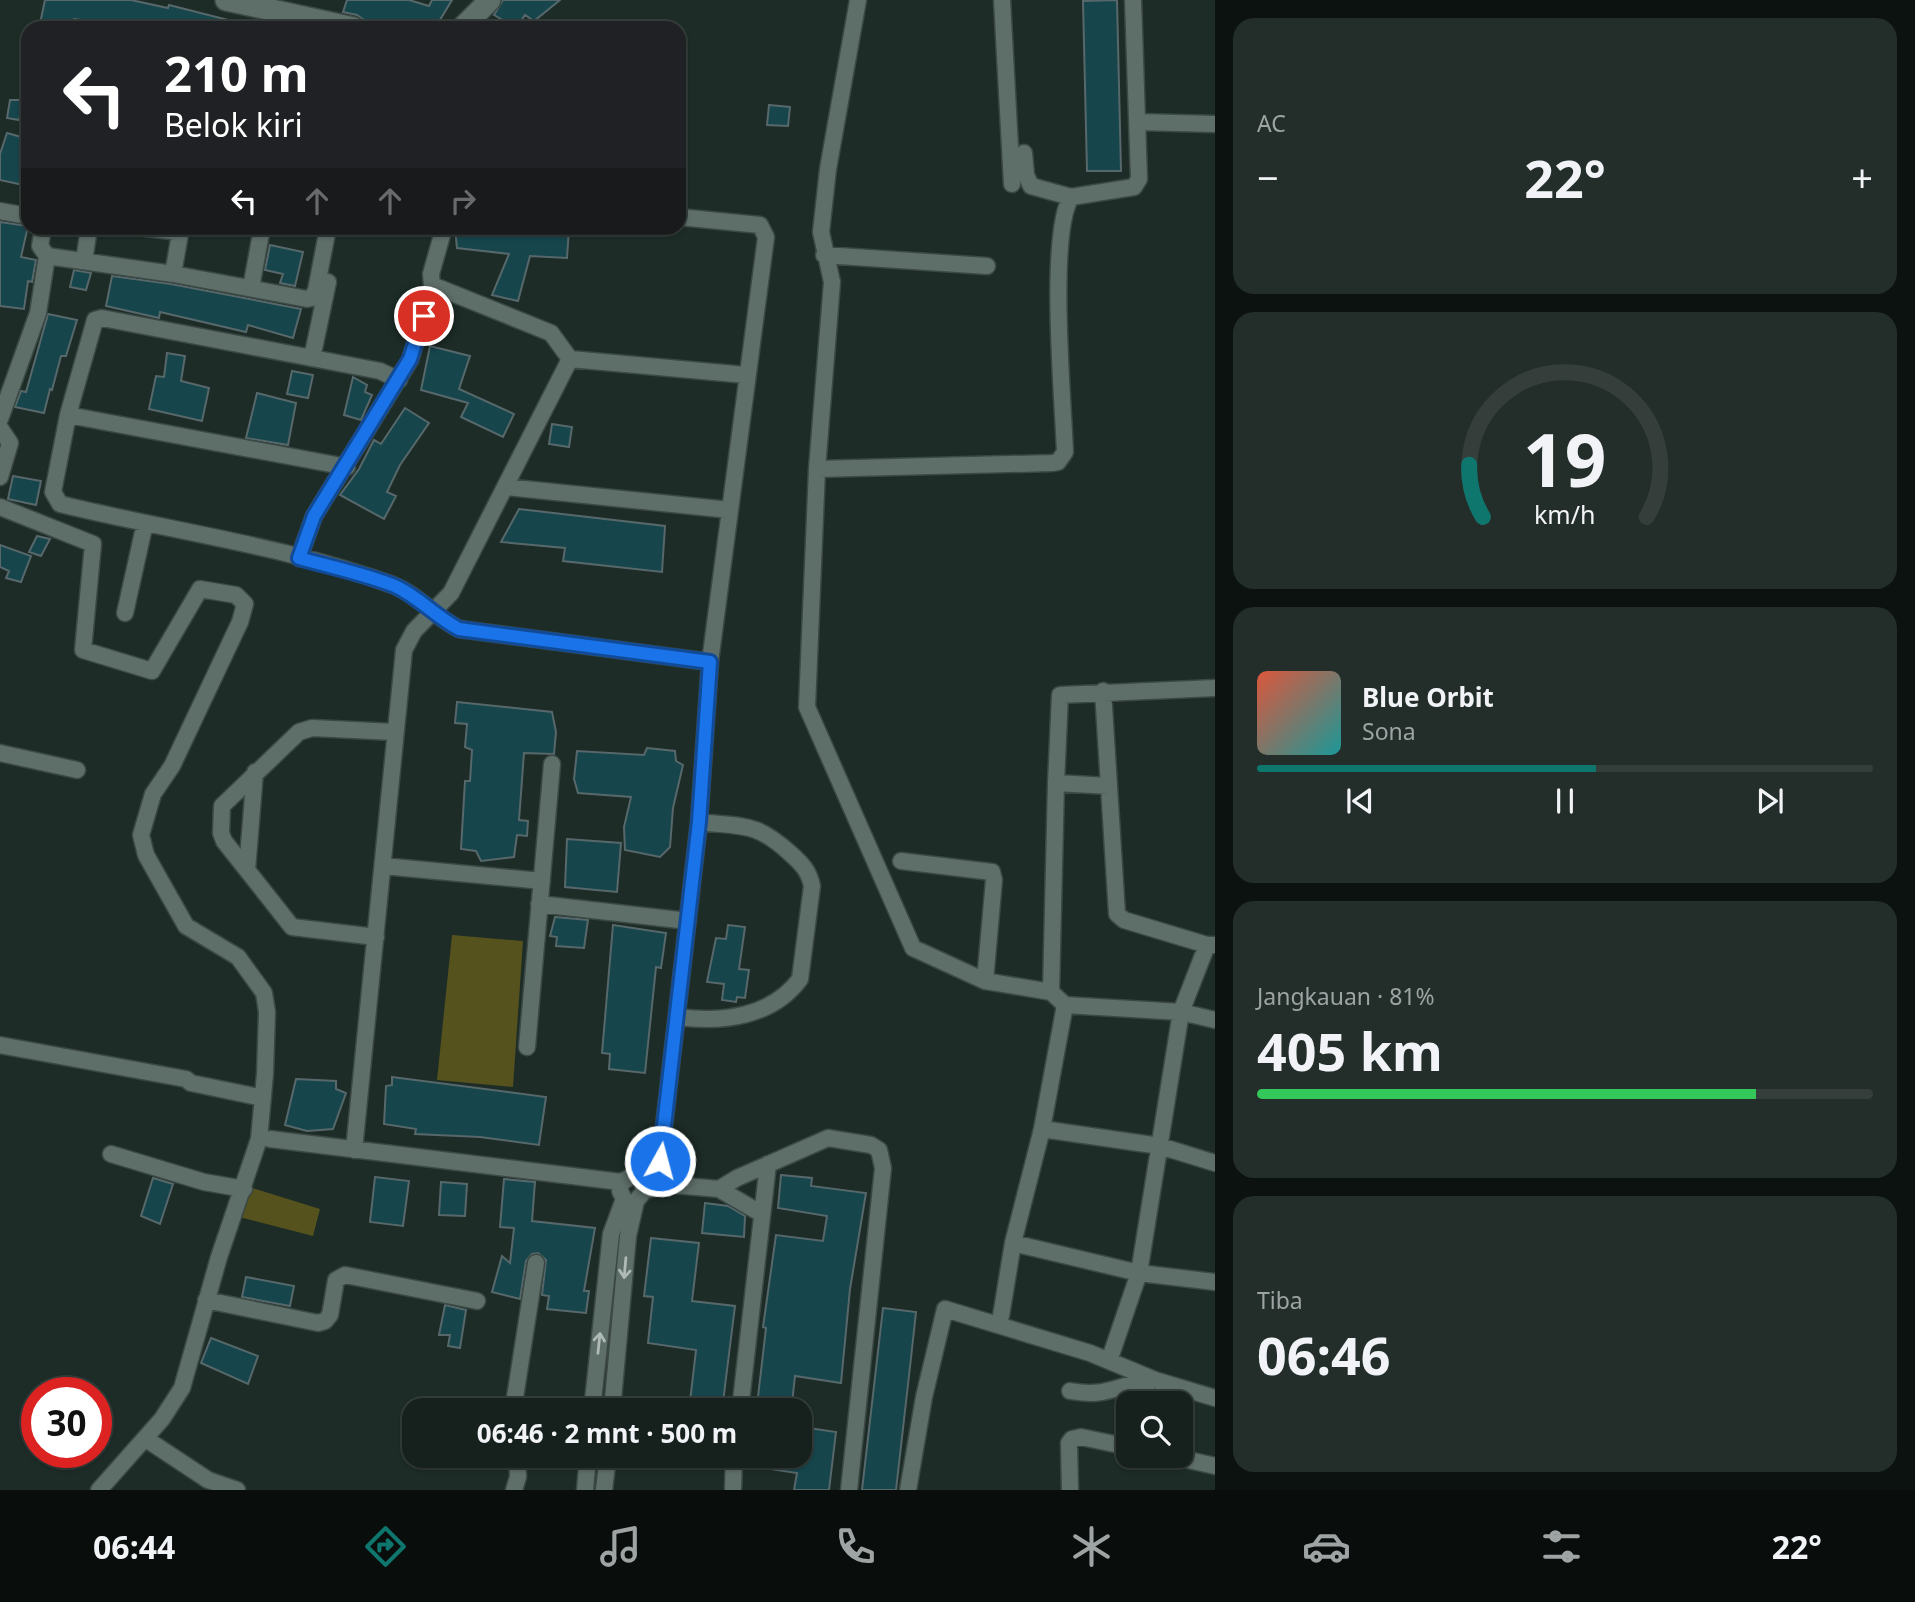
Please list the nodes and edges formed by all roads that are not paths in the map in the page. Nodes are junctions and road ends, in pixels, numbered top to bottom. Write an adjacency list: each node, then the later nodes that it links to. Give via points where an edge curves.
1 (226, 0): 6 (street)
2 (490, 0): 8 (street)
3 (858, 0): 24 (street, via 828,169 821,232)
4 (1002, 0): 12 (street)
5 (1133, 0): 9 (street)
6 (278, 6): 7 (street)
7 (330, 21)
8 (469, 21)
9 (1138, 122): 10 (street); 13 (street, via 1139,179 1134,187)
10 (1215, 124)
11 (1024, 153): 13 (street, via 1031,186)
12 (1012, 184)
13 (1071, 197): 39 (street, via 1059,257 1062,458 1052,463)
14 (0, 211): 15 (street)
15 (21, 215)
16 (686, 218): 33 (street, via 760,225 764,230)
17 (42, 235): 25 (street, via 40,246)
18 (88, 235): 26 (street)
19 (180, 235): 28 (street)
20 (261, 235): 29 (street)
21 (326, 235): 29 (street, via 312,299)
22 (338, 235): 31 (street)
23 (442, 235): 32 (street, via 432,285 551,333)
24 (824, 255): 27 (street); 39 (street, via 832,282)
25 (47, 256): 26 (street); 36 (street, via 38,313)
26 (84, 261): 28 (street)
27 (987, 266)
28 (173, 274): 29 (street)
29 (251, 288)
30 (424, 316): 34 (street)
31 (312, 358): 34 (street); 35 (street, via 102,318 90,327)
32 (570, 359): 33 (street); 41 (street)
33 (746, 375): 43 (street)
34 (399, 380): 38 (street)
35 (68, 415): 38 (street); 44 (street, via 53,492 56,499 61,504)
36 (0, 419)
37 (0, 428): 40 (street, via 10,443)
38 (347, 467): 45 (street, via 314,516)
39 (817, 469): 67 (street, via 810,718 913,948)
40 (0, 477)
41 (506, 487): 43 (street); 47 (street, via 451,593)
42 (0, 508): 75 (street, via 93,544 83,650 152,671 200,589 236,595 245,604 172,766 147,808 141,845 186,926 238,957 264,993)
43 (730, 510): 48 (street)
44 (145, 523): 45 (street); 46 (street)
45 (299, 558): 47 (street, via 394,586)
46 (125, 613)
47 (433, 613): 48 (street, via 459,629); 51 (street, via 414,631 404,650)
48 (710, 662): 58 (street)
49 (1215, 688): 50 (street)
50 (1103, 691): 56 (street, via 1060,695); 57 (street)
51 (394, 732): 55 (street, via 312,728 299,732); 60 (street)
52 (0, 753): 54 (street)
53 (552, 764): 62 (street)
54 (76, 770)
55 (255, 772): 61 (street); 61 (street, via 222,806 221,833)
56 (1056, 783): 57 (street); 68 (street)
57 (1109, 786): 66 (street, via 1118,914 1124,920)
58 (699, 822): 64 (street); 71 (street, via 748,827 770,835 803,865 812,886 800,979 793,988 745,1015 714,1021)
59 (901, 861): 67 (street, via 992,872)
60 (383, 866): 62 (street); 65 (street)
61 (247, 870): 65 (street, via 292,927)
62 (542, 881): 63 (street)
63 (540, 904): 64 (street); 74 (street)
64 (688, 921): 71 (street)
65 (376, 937): 79 (street)
66 (1211, 945): 70 (street)
67 (985, 981): 68 (street)
68 (1051, 992): 69 (street)
69 (1065, 1005): 70 (street); 76 (street)
70 (1181, 1012): 72 (street); 78 (street)
71 (678, 1017): 81 (street)
72 (1215, 1020)
73 (0, 1045): 75 (street)
74 (527, 1047)
75 (263, 1098): 85 (street, via 259,1139)
76 (1042, 1129): 78 (street); 89 (street)
77 (271, 1139): 79 (street)
78 (1160, 1146): 82 (street); 91 (street)
79 (354, 1150): 87 (street)
80 (110, 1154): 85 (street)
81 (660, 1161): 84 (street, via 665,1178); 87 (street)
82 (1215, 1163)
83 (768, 1164): 86 (street); 88 (street); 120 (street, via 828,1138 871,1145 882,1158)
84 (674, 1185): 86 (street); 87 (street)
85 (244, 1189): 93 (street)
86 (719, 1189): 88 (street)
87 (633, 1190): 98 (street, one-way to 87, via 611,1234); 99 (street, one-way to 99)
88 (762, 1214): 104 (street)
89 (1013, 1243): 91 (street); 95 (street)
90 (536, 1263): 101 (street)
91 (1139, 1273): 92 (street); 96 (street)
92 (1215, 1282)
93 (206, 1300): 94 (street, via 318,1323 330,1315 336,1280 345,1275); 106 (street, via 182,1388)
94 (477, 1301)
95 (1001, 1316)
96 (1108, 1361): 97 (street); 121 (street, via 945,1309)
97 (1155, 1380): 100 (street, via 1129,1383 1101,1395); 105 (street)
98 (594, 1389): 99 (street); 102 (street)
99 (614, 1391): 103 (street)
100 (1070, 1391)
101 (515, 1398)
102 (593, 1398)
103 (613, 1398)
104 (741, 1398)
105 (1215, 1398)
106 (146, 1439): 114 (street); 115 (street, via 208,1480)
107 (1116, 1444): 122 (street, via 1072,1439)
108 (1193, 1461): 109 (street)
109 (1215, 1466)
110 (518, 1468): 116 (street)
111 (587, 1468): 117 (street)
112 (607, 1468): 118 (street)
113 (734, 1468): 119 (street)
114 (99, 1490)
115 (237, 1490)
116 (514, 1490)
117 (584, 1490)
118 (604, 1490)
119 (733, 1490)
120 (849, 1490)
121 (908, 1490)
122 (1070, 1490)

